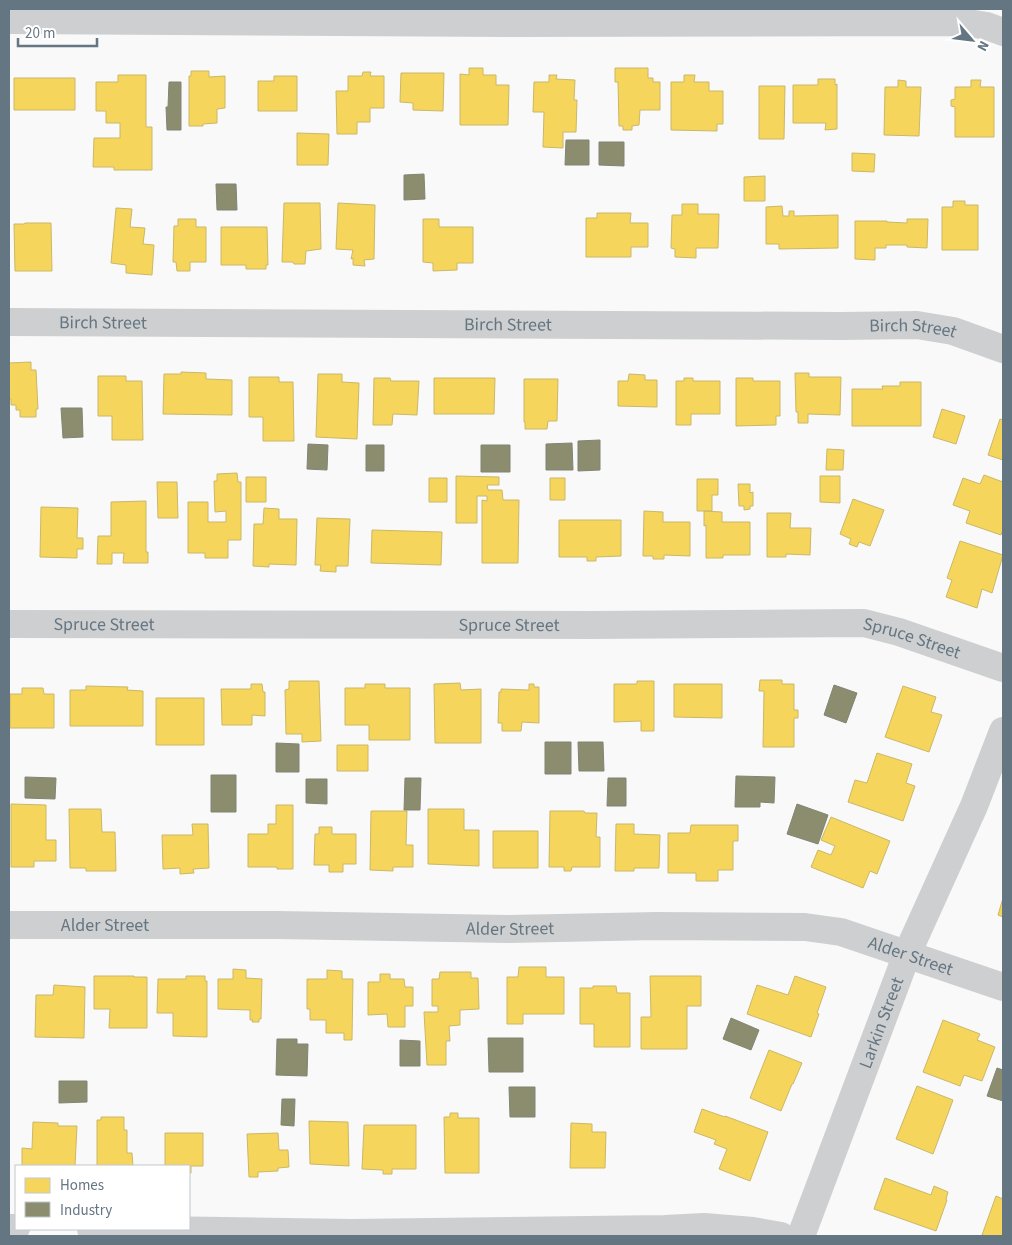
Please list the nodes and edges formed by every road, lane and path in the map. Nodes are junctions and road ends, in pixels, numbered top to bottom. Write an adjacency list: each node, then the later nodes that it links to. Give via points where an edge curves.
1 (9, 20): 2 (street, via 962,22)
2 (1003, 32)
3 (9, 322): 4 (street, Birch Street, via 917,325 953,331)
4 (1003, 349)
5 (9, 624): 6 (street, Spruce Street, via 864,624 899,632)
6 (1003, 668)
7 (1003, 731): 9 (street, Larkin Street, via 974,806)
8 (9, 926): 9 (street, Alder Street, via 805,927 841,932)
9 (907, 954): 10 (street, Alder Street); 13 (street, Larkin Street)
10 (1003, 987)
11 (156, 1230): 12 (street, via 352,1233 704,1227)
12 (781, 1236)
13 (800, 1236)

